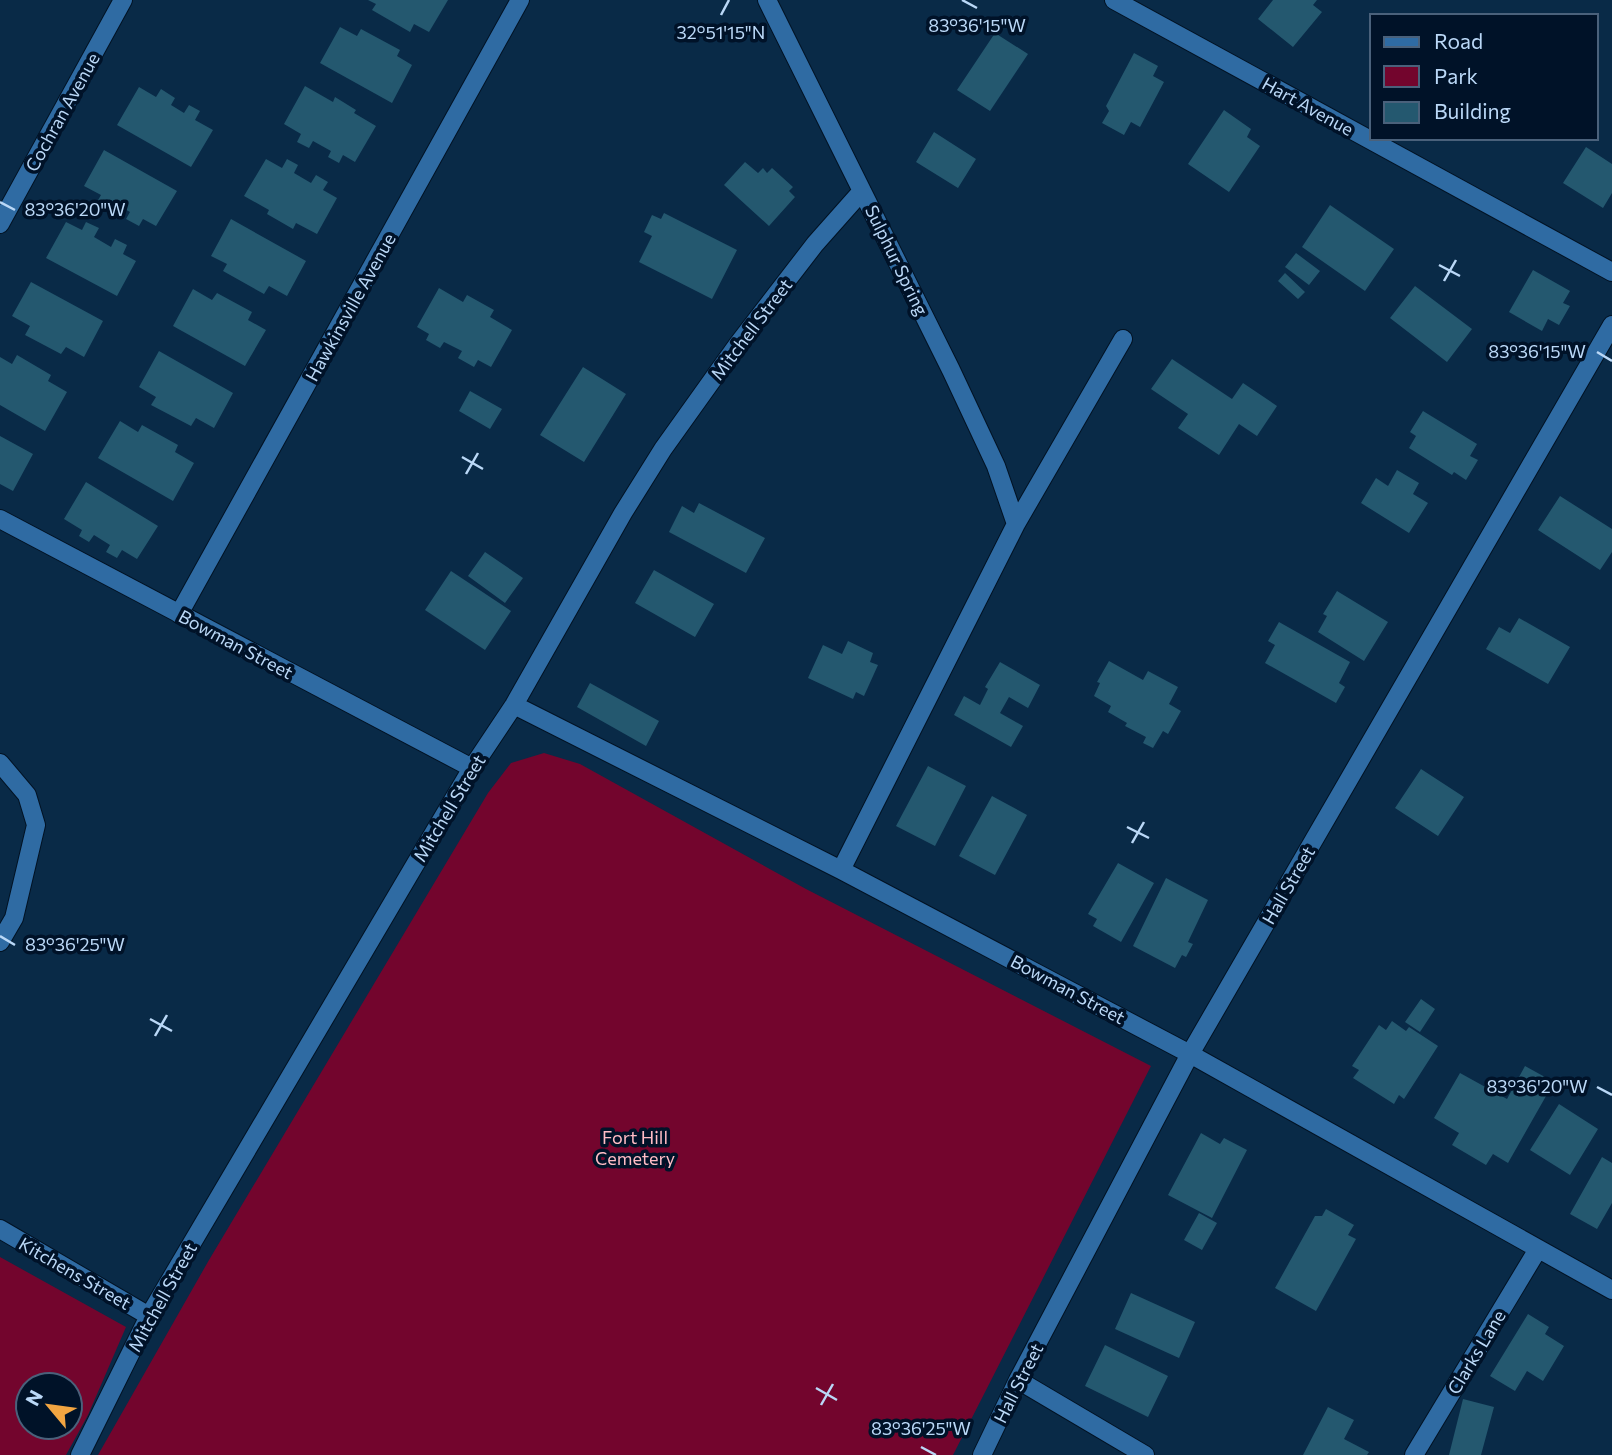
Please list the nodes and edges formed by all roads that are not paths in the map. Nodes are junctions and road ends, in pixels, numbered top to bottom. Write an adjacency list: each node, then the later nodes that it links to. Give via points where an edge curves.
1 (123, 0): 8 (street, Cochran Avenue)
2 (520, 0): 14 (street, Hawkinsville Avenue)
3 (767, 0): 7 (street, Sulphur Spring)
4 (1114, 0): 6 (street, Hart Avenue)
5 (1370, 140): 9 (street, Hart Avenue)
6 (1370, 140)
7 (862, 191): 13 (street, Sulphur Spring, via 957,382); 15 (street, Mitchell Street, via 815,244 663,449)
8 (0, 224)
9 (1612, 272)
10 (1612, 325): 20 (street, Hall Street)
11 (1123, 339): 13 (street)
12 (0, 519): 14 (street, Bowman Street)
13 (1016, 524): 18 (street)
14 (179, 614): 17 (street, Bowman Street)
15 (514, 705): 17 (street, Mitchell Street); 18 (street, Bowman Street)
16 (0, 763): 19 (street, via 27,794 36,825 14,918)
17 (472, 768): 24 (street, Mitchell Street)
18 (841, 870): 20 (street, Bowman Street)
19 (0, 942)
20 (1190, 1054): 22 (street, Bowman Street); 25 (street, Hall Street)
21 (0, 1229): 24 (street, Kitchens Street)
22 (1538, 1249): 23 (street, Bowman Street); 29 (street, Clarks Lane)
23 (1612, 1290)
24 (149, 1316): 26 (street, Mitchell Street)
25 (1018, 1380): 27 (street, Hall Street); 28 (street)
26 (80, 1455)
27 (982, 1455)
28 (1145, 1455)
29 (1414, 1455)

